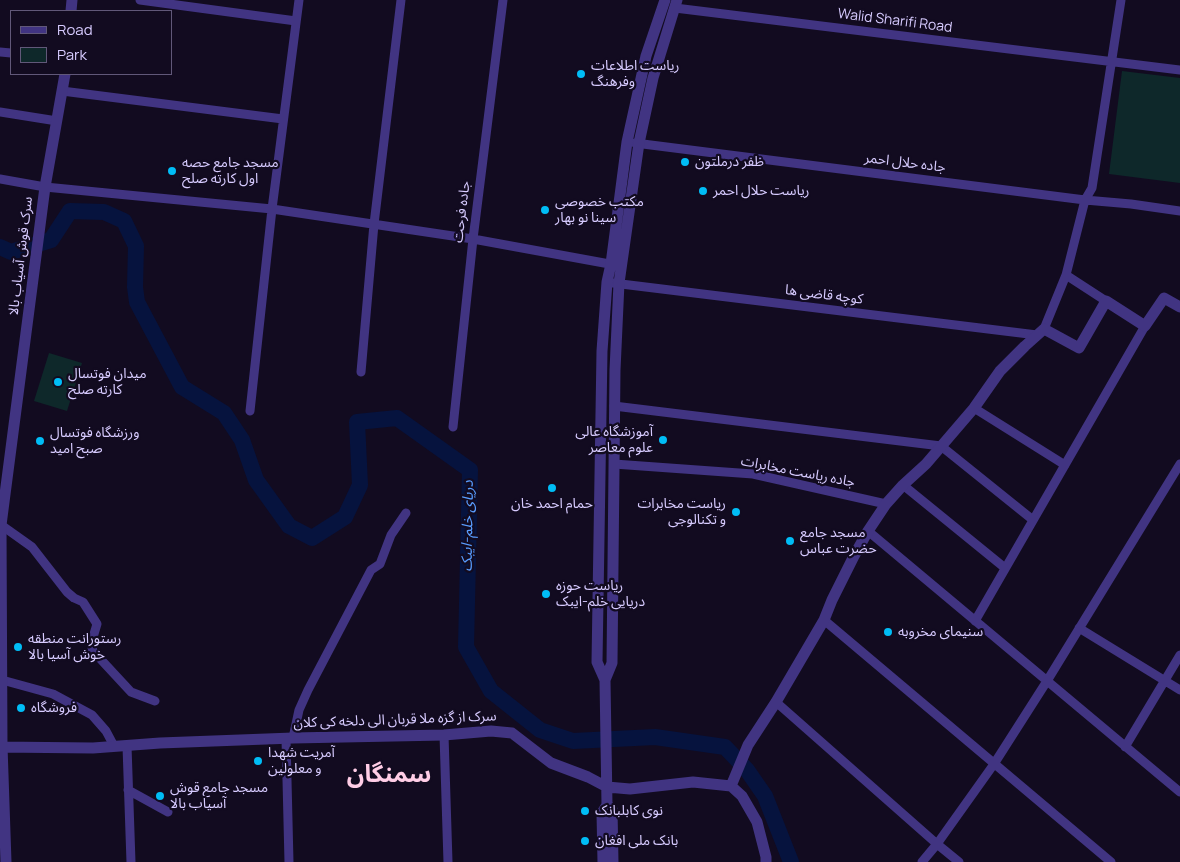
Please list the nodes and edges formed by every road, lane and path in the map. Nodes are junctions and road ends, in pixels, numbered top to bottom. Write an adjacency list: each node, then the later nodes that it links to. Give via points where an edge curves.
1 (140, 0): 8 (street)
2 (299, 0): 8 (street)
3 (401, 0): 23 (street)
4 (503, 0): 24 (street, جاده فرحت)
5 (665, 0): 16 (street, via 646,56)
6 (1121, 0): 9 (street)
7 (676, 4): 9 (street, Walid Sharifi Road); 17 (street, via 652,78)
8 (296, 21): 14 (street)
9 (1112, 61): 10 (street, Walid Sharifi Road); 20 (street, via 1092,188)
10 (1180, 70)
11 (65, 75): 12 (street, سرک قوش آسیاب بالا)
12 (62, 91): 14 (street); 15 (street, سرک قوش آسیاب بالا)
13 (0, 112): 15 (street)
14 (284, 119): 21 (street)
15 (57, 122): 19 (street, سرک قوش آسیاب بالا)
16 (627, 142): 17 (street, جاده حلال احمر); 25 (street)
17 (639, 143): 20 (street, جاده حلال احمر); 25 (street)
18 (0, 180): 19 (street)
19 (45, 187): 21 (street); 45 (street, سرک قوش آسیاب بالا)
20 (1085, 200): 22 (street, جاده حلال احمر); 26 (street)
21 (272, 209): 23 (street); 35 (street)
22 (1180, 211)
23 (374, 224): 24 (street); 32 (street)
24 (472, 239): 25 (street); 36 (street, جاده فرحت)
25 (616, 265): 27 (street)
26 (1066, 275): 28 (street); 31 (street)
27 (613, 283): 31 (street, کوچه قاضی ها); 33 (street); 54 (street, via 602,352 597,662)
28 (1106, 301): 30 (street); 31 (street, via 1079,348)
29 (1180, 307): 30 (street, via 1164,298)
30 (1145, 326): 40 (street)
31 (1041, 332): 34 (street, via 1000,371)
32 (360, 372)
33 (614, 406): 37 (street); 38 (street)
34 (974, 408): 37 (street); 40 (street)
35 (250, 411)
36 (453, 427)
37 (941, 446): 41 (street); 44 (street)
38 (614, 464): 42 (street, جاده ریاست مخابرات, via 753,474); 54 (street, via 612,663)
39 (1180, 464): 50 (street)
40 (1066, 466): 44 (street)
41 (903, 485): 42 (street); 47 (street)
42 (886, 504): 46 (street)
43 (406, 513): 61 (street, via 390,536 380,564 371,570 308,690)
44 (1033, 520): 47 (street)
45 (1, 525): 52 (street, سرک قوش آسیاب بالا); 58 (street, via 32,547 67,592 83,602 97,624 90,644 92,651 131,692)
46 (868, 532): 48 (street); 49 (street)
47 (1006, 568): 49 (street)
48 (824, 620): 59 (street); 66 (street)
49 (975, 621): 56 (street)
50 (1079, 628): 55 (street); 56 (street)
51 (1180, 655): 55 (street)
52 (1, 657): 53 (street, سرک قوش آسیاب بالا)
53 (2, 680): 62 (street, سرک قوش آسیاب بالا); 63 (street, via 53,694 92,715)
54 (605, 680): 67 (street)
55 (1165, 680): 57 (street); 65 (street)
56 (1047, 681): 65 (street); 66 (street)
57 (1180, 690)
58 (155, 701)
59 (776, 702): 68 (street, via 748,745); 73 (street)
60 (444, 735): 61 (street, سرک از گزه ملا قربان الی دلخه کی کلان); 67 (street, سرک از گزه ملا قربان الی دلخه کی کلان, via 512,732 551,763); 77 (street)
61 (290, 738): 64 (street, سرک از گزه ملا قربان الی دلخه کی کلان); 76 (street)
62 (1, 746): 63 (street, سرک از گزه ملا قربان الی دلخه کی کلان); 74 (street, سرک قوش آسیاب بالا)
63 (114, 746): 64 (street, سرک از گزه ملا قربان الی دلخه کی کلان)
64 (127, 746): 69 (street)
65 (1125, 747): 70 (street)
66 (994, 764): 73 (street); 83 (street)
67 (607, 781): 68 (street, سرک از گزه ملا قربان الی دلخه کی کلان, via 630,789); 71 (street)
68 (733, 781): 80 (street, via 757,822)
69 (128, 790): 72 (street); 75 (street)
70 (1180, 792)
71 (607, 804): 78 (street, via 602,813); 79 (street, via 612,809)
72 (168, 812)
73 (937, 844): 81 (street); 82 (street)
74 (6, 862)
75 (131, 862)
76 (289, 862)
77 (448, 862)
78 (604, 862)
79 (613, 862)
80 (766, 862)
81 (922, 862)
82 (960, 862)
83 (1111, 862)

